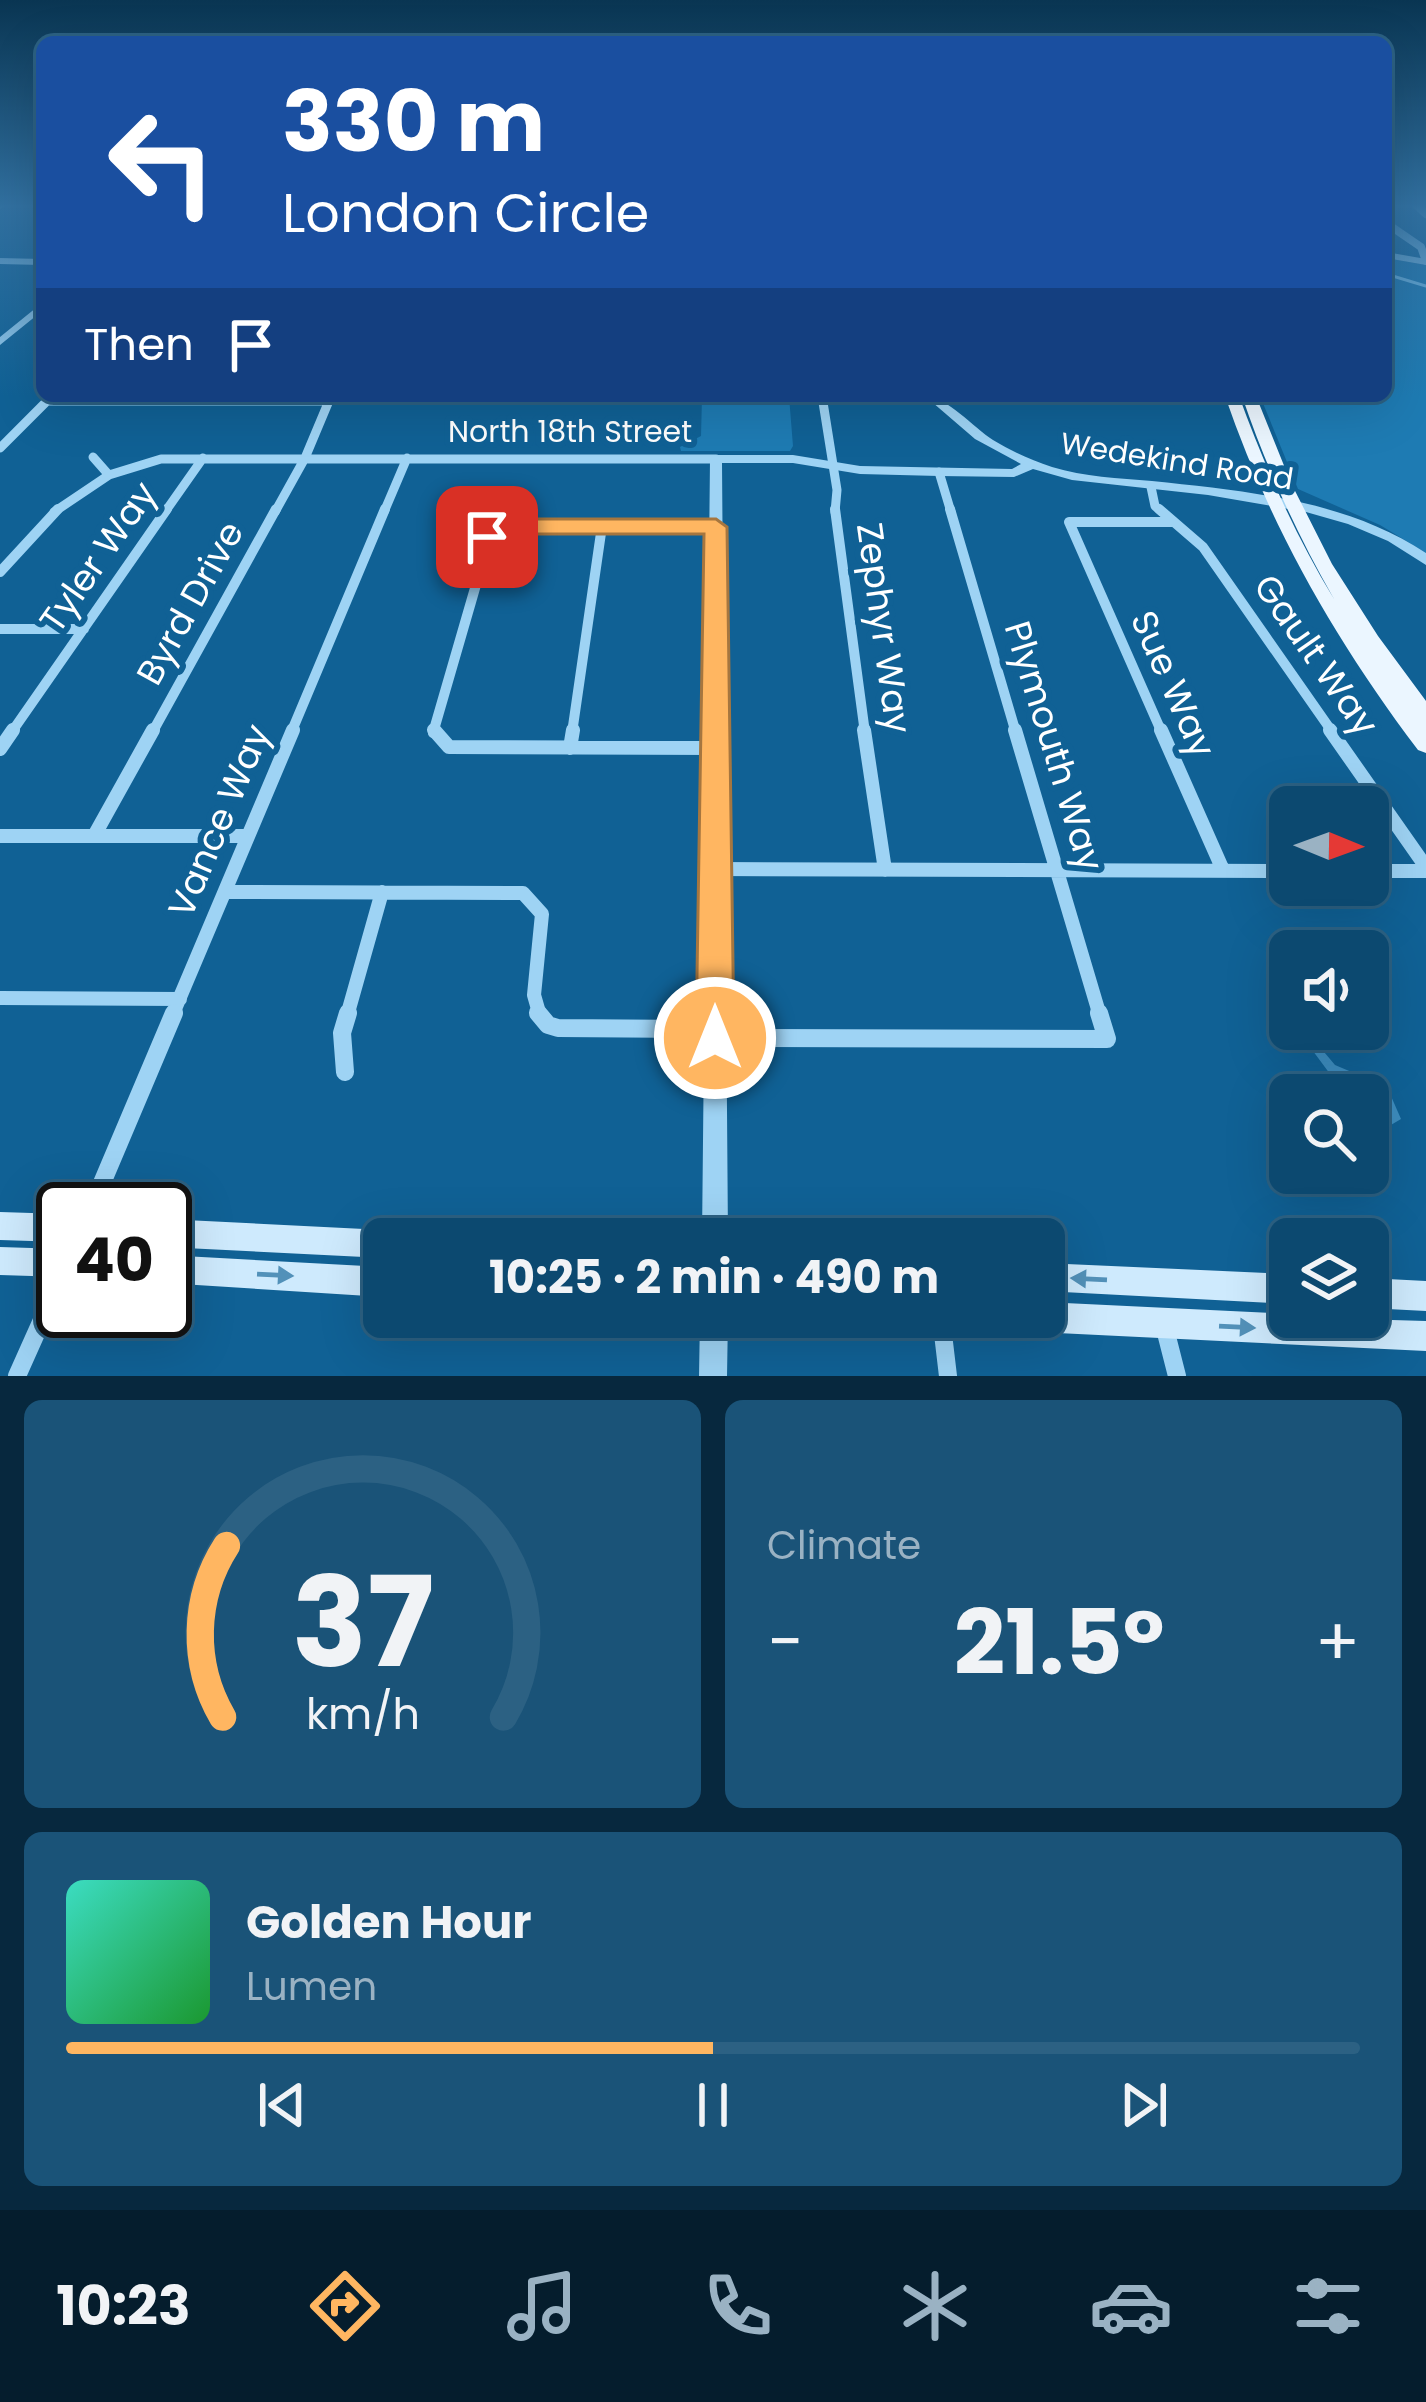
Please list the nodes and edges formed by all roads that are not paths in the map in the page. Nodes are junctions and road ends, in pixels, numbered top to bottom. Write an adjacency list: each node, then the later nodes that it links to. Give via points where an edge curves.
1 (36, 311): 2 (street)
2 (0, 342)
3 (45, 402): 9 (street)
4 (329, 402): 12 (street, Byrd Drive)
5 (823, 402): 15 (street, Zephyr Way)
6 (938, 402): 16 (street, Wedekind Road, via 985,444)
7 (1235, 402): 20 (main road)
8 (1251, 402): 20 (main road)
9 (0, 448)
10 (93, 457): 18 (street)
11 (203, 458): 12 (street, North 18th Street); 18 (street, North 18th Street); 27 (street, Tyler Way)
12 (305, 458): 13 (street, North 18th Street); 34 (street, Byrd Drive)
13 (407, 458): 14 (street, North 18th Street); 35 (street, Vance Way)
14 (716, 459): 15 (street, North 18th Street); 23 (street)
15 (833, 465): 17 (street, North 18th Street); 38 (street, Zephyr Way, via 834,522)
16 (1030, 465): 17 (street, North 18th Street, via 1014,473); 19 (street, Wedekind Road)
17 (939, 472): 39 (street, Plymouth Way)
18 (108, 474): 25 (street, North 18th Street, via 58,505)
19 (1150, 487): 20 (street, Wedekind Road); 21 (street, Gault Way, via 1155,506)
20 (1280, 504): 24 (street, Wedekind Road, via 1366,524); 28 (main road); 29 (main road, via 1327,607)
21 (1173, 522): 37 (street, Gault Way, via 1203,547); 41 (street, Sue Way, via 1069,522)
22 (602, 526): 23 (street); 30 (street); 30 (street, via 490,533 434,726 436,740 449,747)
23 (716, 527): 31 (street)
24 (1426, 560)
25 (0, 572)
26 (0, 629): 27 (street)
27 (84, 629): 32 (street, Tyler Way)
28 (1426, 717)
29 (1426, 744)
30 (570, 748): 31 (street)
31 (716, 748): 36 (street)
32 (0, 749)
33 (0, 836): 34 (street)
34 (94, 836): 35 (street)
35 (248, 836): 43 (street, Vance Way)
36 (715, 869): 38 (street); 47 (street)
37 (1426, 869): 40 (street)
38 (884, 870): 39 (street)
39 (1057, 870): 41 (street); 47 (street, Plymouth Way, via 1107,1039)
40 (1389, 870)
41 (1223, 871): 42 (street)
42 (1269, 871)
43 (225, 892): 44 (street); 46 (street, Vance Way)
44 (382, 892): 47 (street, via 533,897 543,912 533,999 548,1025 694,1029); 48 (street, via 342,1033)
45 (0, 998): 46 (street)
46 (180, 999): 49 (street, Vance Way)
47 (715, 1038): 50 (street)
48 (345, 1072)
49 (102, 1182)
50 (715, 1218)
51 (0, 1226): 52 (main road)
52 (36, 1227)
53 (192, 1234): 54 (main road)
54 (363, 1243)
55 (0, 1262): 56 (main road)
56 (36, 1263)
57 (192, 1271): 59 (main road, one-way to 59)
58 (1065, 1277): 60 (main road, one-way to 58)
59 (363, 1281)
60 (1269, 1288)
61 (1389, 1294): 62 (main road)
62 (1426, 1296)
63 (1065, 1318): 64 (main road)
64 (1163, 1323): 66 (main road, one-way to 66); 72 (street)
65 (36, 1333): 69 (street)
66 (1426, 1336)
67 (714, 1338): 70 (street)
68 (943, 1338): 71 (street)
69 (17, 1376)
70 (713, 1376)
71 (948, 1376)
72 (1177, 1376)

